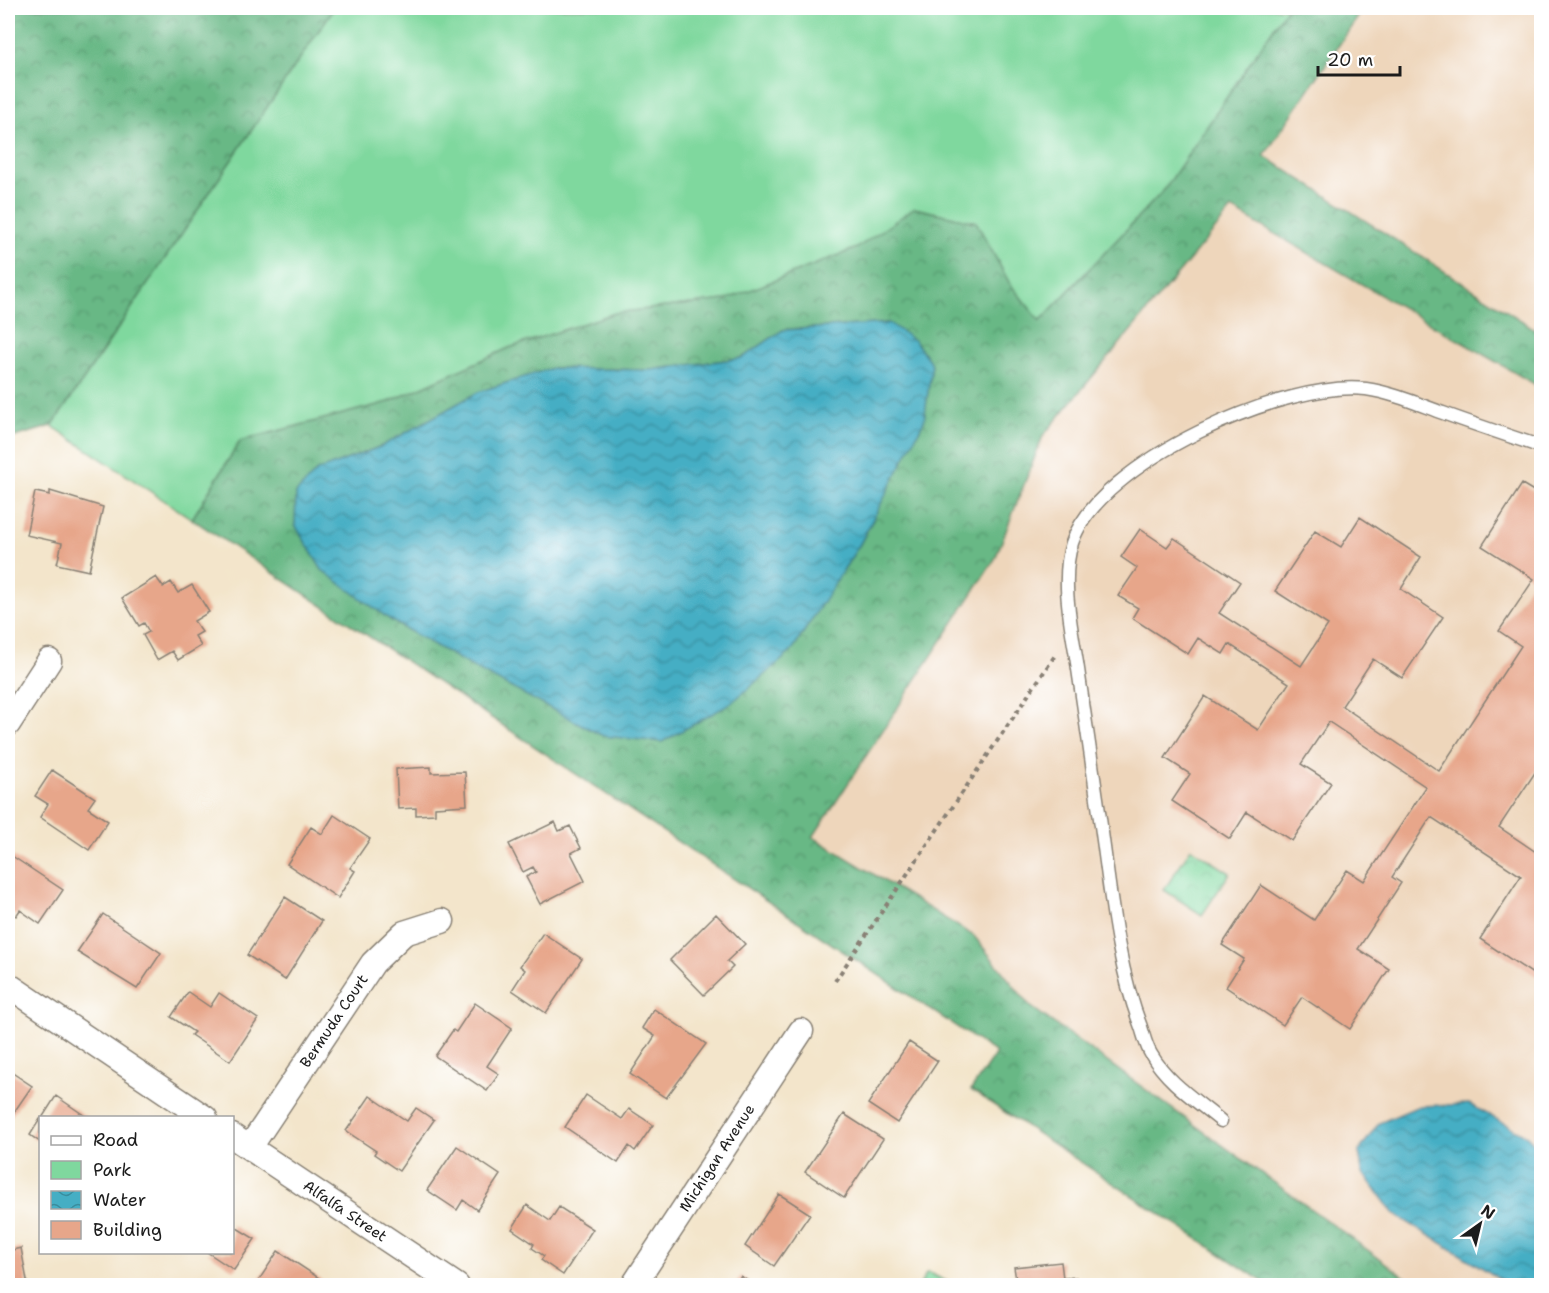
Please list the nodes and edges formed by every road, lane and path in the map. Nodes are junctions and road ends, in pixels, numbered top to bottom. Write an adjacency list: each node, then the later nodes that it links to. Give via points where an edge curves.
1 (1542, 447): 2 (lane, via 1401,397 1365,389 1325,389 1288,397 1217,424 1154,457 1125,478 1098,502 1081,525 1072,543 1068,567)
2 (1072, 630): 6 (path); 10 (lane, via 1120,954 1134,1009 1151,1054 1174,1083)
3 (49, 662): 4 (street)
4 (8, 724)
5 (442, 921): 11 (street, Bermuda Court, via 404,933 373,963)
6 (835, 981)
7 (8, 985): 9 (street)
8 (801, 1031): 13 (street, Michigan Avenue)
9 (203, 1116)
10 (1221, 1121)
11 (241, 1141): 12 (street, Alfalfa Street)
12 (457, 1286)
13 (633, 1286)

